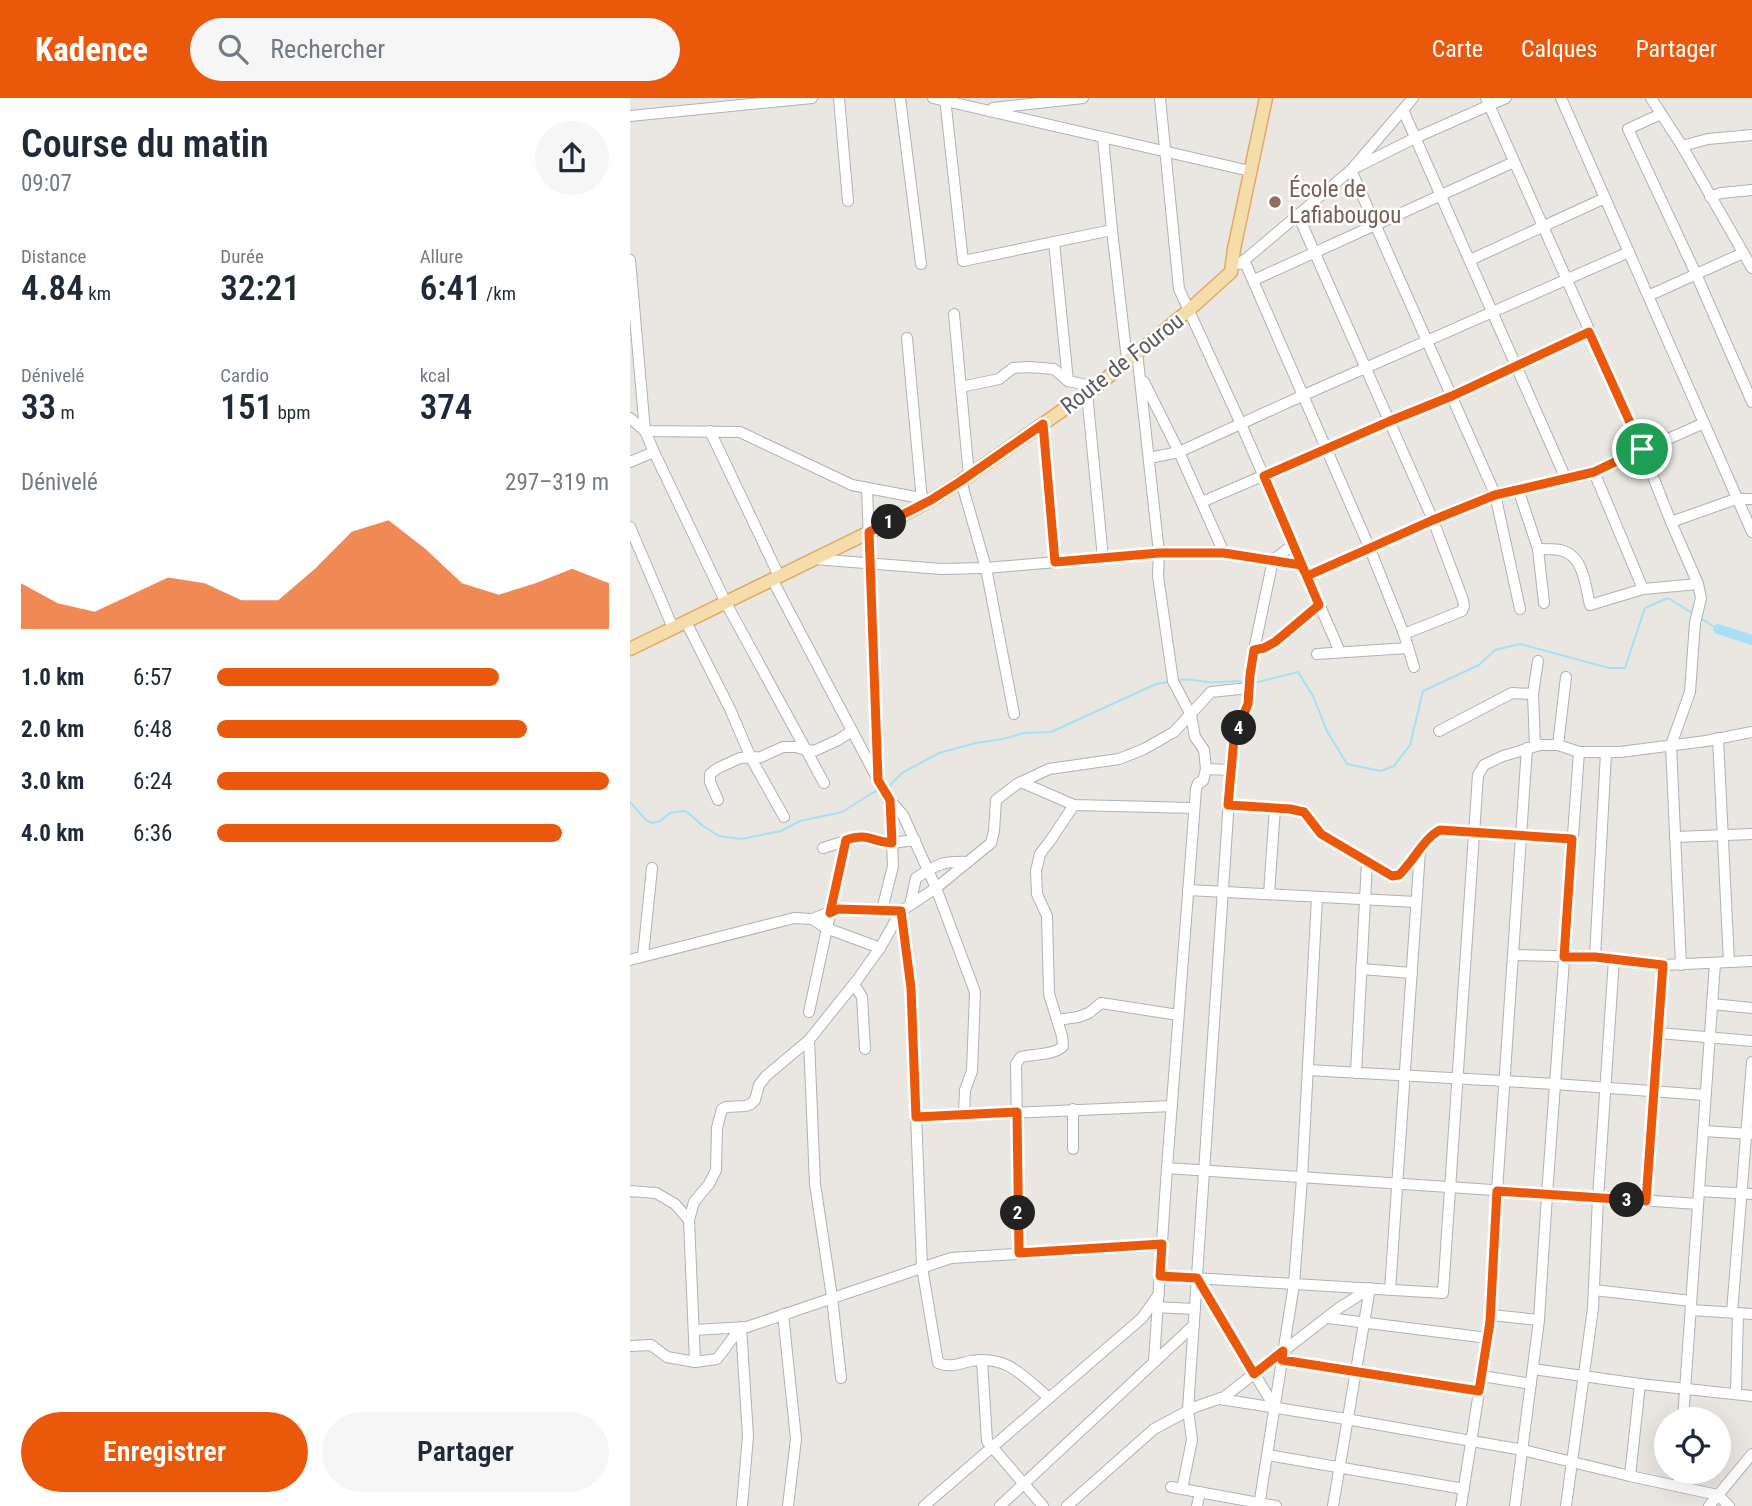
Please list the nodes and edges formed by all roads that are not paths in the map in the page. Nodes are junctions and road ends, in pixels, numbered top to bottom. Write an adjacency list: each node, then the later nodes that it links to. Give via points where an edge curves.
1 (812, 98): 15 (street)
2 (839, 98): 32 (street)
3 (900, 98): 45 (street)
4 (933, 98): 12 (street)
5 (1083, 98): 13 (street)
6 (1160, 98): 24 (street)
7 (1266, 98): 27 (main road)
8 (1413, 98): 17 (street)
9 (1506, 98): 14 (street)
10 (1561, 98): 31 (street)
11 (1651, 98): 18 (street)
12 (945, 100): 16 (street); 37 (street, via 963,261)
13 (1055, 100): 16 (street)
14 (1488, 101): 22 (street); 25 (street)
15 (738, 102): 19 (street)
16 (985, 109): 21 (street)
17 (1403, 110): 22 (street); 26 (street)
18 (1661, 114): 23 (street); 48 (street, via 1628,129)
19 (630, 116)
20 (1752, 135): 23 (street)
21 (1103, 138): 24 (street); 36 (street)
22 (1415, 138): 26 (street); 29 (street)
23 (1682, 146): 30 (street)
24 (1165, 151): 27 (street); 52 (street, via 1179,289)
25 (1514, 162): 29 (street); 35 (street)
26 (1351, 170): 33 (street); 34 (street)
27 (1250, 171): 47 (main road)
28 (1752, 190): 30 (street)
29 (1441, 195): 34 (street); 44 (street)
30 (1710, 197): 39 (street)
31 (1605, 198): 35 (street); 41 (street)
32 (848, 201)
33 (1298, 215): 40 (street); 43 (street)
34 (1377, 224): 40 (street); 57 (street)
35 (1542, 226): 44 (street); 50 (street)
36 (1112, 230): 37 (street); 58 (street)
37 (1055, 242): 62 (street)
38 (1752, 246): 39 (street)
39 (1741, 250): 46 (street); 48 (street)
40 (1315, 252): 49 (street); 60 (street)
41 (1629, 252): 50 (street); 51 (street)
42 (630, 260): 73 (street)
43 (1244, 260): 47 (street); 49 (street)
44 (1470, 260): 53 (street)
45 (921, 264)
46 (1752, 268)
47 (1231, 272): 52 (main road, Route de Fourou)
48 (1696, 274): 51 (street); 67 (street)
49 (1254, 280): 65 (street)
50 (1567, 280): 53 (street); 55 (street)
51 (1648, 296): 70 (street)
52 (1189, 310): 58 (main road, Route de Fourou); 72 (street)
53 (1493, 313): 57 (street); 59 (street)
54 (954, 314): 63 (street)
55 (1589, 332): 59 (street); 76 (street)
56 (907, 338): 90 (street)
57 (1428, 341): 60 (street); 66 (street)
58 (1132, 356): 61 (street); 64 (main road, Route de Fourou)
59 (1518, 366): 66 (street); 84 (street)
60 (1365, 369): 65 (street); 69 (street)
61 (1140, 375): 78 (street); 79 (street)
62 (1068, 381): 63 (street, via 1054,369 1029,367 1013,368 999,379); 64 (street)
63 (961, 387): 83 (street)
64 (1092, 390): 71 (main road, Route de Fourou); 102 (street)
65 (1304, 395): 72 (street); 75 (street)
66 (1452, 396): 69 (street); 87 (street)
67 (1752, 402)
68 (630, 418): 73 (street)
69 (1390, 421): 75 (street); 92 (street)
70 (1704, 423): 76 (street); 88 (street)
71 (1043, 424): 83 (main road, Route de Fourou); 105 (street)
72 (1241, 424): 78 (street); 82 (street)
73 (645, 431): 74 (street); 77 (street)
74 (710, 431): 85 (street, via 740,432); 110 (street)
75 (1327, 448): 82 (street); 98 (street)
76 (1642, 449): 81 (street); 93 (street)
77 (654, 452): 80 (street); 113 (street)
78 (1179, 452): 79 (street); 91 (street)
79 (1149, 458): 100 (street)
80 (630, 462)
81 (1594, 472): 84 (street); 112 (street)
82 (1264, 476): 91 (street); 97 (street)
83 (965, 479): 90 (main road, Route de Fourou); 108 (street)
84 (1566, 479): 86 (street)
85 (867, 488): 90 (street); 95 (street)
86 (1518, 489): 87 (street); 99 (street)
87 (1495, 495): 92 (street); 116 (street)
88 (1736, 499): 89 (street); 93 (street); 96 (street)
89 (1752, 499)
90 (925, 501): 95 (main road, Route de Fourou)
91 (1202, 502): 101 (street)
92 (1433, 520): 98 (street); 119 (street, via 1464,606 1462,611)
93 (1671, 522): 111 (street)
94 (630, 527): 118 (street)
95 (869, 532): 103 (main road, Route de Fourou); 106 (street)
96 (1752, 532)
97 (1293, 545): 104 (street); 107 (street)
98 (1370, 549): 109 (street); 119 (street)
99 (1538, 549): 112 (street, via 1560,550 1576,558 1590,605); 114 (street)
100 (1159, 553): 101 (street); 102 (street); 131 (street, via 1173,681)
101 (1224, 553): 104 (street)
102 (1103, 558): 105 (street)
103 (813, 559): 106 (street); 110 (main road, Route de Fourou)
104 (1273, 560): 107 (street); 122 (street)
105 (1055, 562): 108 (street)
106 (870, 563): 108 (street); 147 (street)
107 (1301, 565): 109 (street)
108 (986, 568): 130 (street)
109 (1307, 576): 115 (street)
110 (775, 578): 113 (main road, Route de Fourou); 132 (street)
111 (1698, 584): 112 (street); 137 (street, via 1701,598 1689,692)
112 (1643, 589)
113 (726, 603): 117 (main road, Route de Fourou); 139 (street)
114 (1544, 603)
115 (1319, 605): 122 (street, via 1275,642); 123 (street)
116 (1520, 609)
117 (686, 622): 118 (main road, Route de Fourou); 142 (street)
118 (673, 628): 120 (main road, Route de Fourou)
119 (1404, 634): 121 (street)
120 (631, 644)
121 (1408, 648): 123 (street); 126 (street)
122 (1254, 650): 128 (street)
123 (1340, 652): 124 (street)
124 (1317, 653)
125 (1538, 661): 129 (street)
126 (1414, 667)
127 (1566, 677): 136 (street)
128 (1249, 687): 131 (street, via 1211,692); 144 (street, via 1248,704 1234,739)
129 (1533, 694): 133 (street, via 1512,693); 138 (street)
130 (1014, 715)
131 (1191, 715): 143 (street, via 1195,737 1205,750); 145 (street, via 1174,732 1119,759 1049,769)
132 (852, 731): 139 (street, via 814,751); 147 (street)
133 (1439, 731)
134 (1752, 732): 135 (street)
135 (1718, 738): 137 (street); 156 (street)
136 (1558, 746): 138 (street); 140 (street)
137 (1671, 746): 141 (street); 158 (street)
138 (1531, 747): 154 (street, via 1484,765 1478,775); 157 (street)
139 (806, 750): 142 (street, via 783,747); 146 (street)
140 (1579, 752): 141 (street); 159 (street)
141 (1606, 753): 185 (street)
142 (751, 758): 148 (street, via 740,758 710,774); 153 (street)
143 (1206, 769): 144 (street); 151 (street, via 1196,789)
144 (1231, 770): 150 (street)
145 (1021, 782): 149 (street); 165 (street, via 996,800 991,843)
146 (824, 783)
147 (883, 790): 161 (street); 162 (street)
148 (718, 800)
149 (1074, 804): 151 (street); 200 (street, via 1040,853 1036,871 1037,894 1047,916 1049,994)
150 (1228, 805): 152 (street); 171 (street)
151 (1194, 808): 170 (street)
152 (1276, 808): 166 (street, via 1304,812 1321,834); 172 (street)
153 (784, 817)
154 (1474, 832): 157 (street); 164 (street, via 1440,830); 210 (street)
155 (1752, 834): 156 (street)
156 (1723, 835): 158 (street); 189 (street)
157 (1521, 836): 159 (street); 182 (street)
158 (1675, 837): 192 (street)
159 (1572, 839): 184 (street)
160 (846, 840): 162 (street, via 860,835); 163 (street); 178 (street)
161 (915, 840): 162 (street); 168 (street)
162 (892, 843): 177 (street, via 893,866)
163 (823, 848)
164 (1420, 851): 166 (street, via 1399,875 1392,876); 175 (street)
165 (968, 862): 168 (street, via 950,861); 169 (street)
166 (1367, 862): 174 (street)
167 (652, 868): 183 (street)
168 (928, 870): 169 (street); 176 (street, via 916,878)
169 (936, 888): 176 (street); 219 (street, via 975,992 972,1071)
170 (1188, 890): 171 (street); 199 (street)
171 (1222, 892): 172 (street); 225 (street)
172 (1269, 894): 173 (street)
173 (1317, 897): 174 (street); 207 (street)
174 (1365, 899): 175 (street); 193 (street)
175 (1416, 902): 194 (street)
176 (906, 908): 177 (street); 181 (street); 220 (street)
177 (882, 910): 178 (street, via 838,909)
178 (830, 913): 179 (street); 180 (street)
179 (812, 919): 180 (street); 183 (street, via 794,918)
180 (827, 928): 181 (street); 198 (street)
181 (880, 948): 195 (street)
182 (1513, 955): 184 (street); 211 (street)
183 (642, 957): 187 (street)
184 (1564, 957): 185 (street); 212 (street)
185 (1595, 957): 186 (street)
186 (1614, 959): 191 (street); 213 (street)
187 (630, 960)
188 (1752, 961): 189 (street)
189 (1729, 962): 190 (street)
190 (1715, 963): 192 (street); 196 (street)
191 (1663, 965): 192 (street); 201 (street)
192 (1681, 965)
193 (1361, 969): 194 (street); 208 (street)
194 (1412, 973): 209 (street)
195 (854, 984): 203 (street); 205 (street, via 862,997)
196 (1712, 1004): 197 (street); 202 (street)
197 (1752, 1007)
198 (809, 1012)
199 (1178, 1015): 200 (street, via 1101,1003 1078,1017); 216 (street)
200 (1057, 1020): 218 (street, via 1063,1046 1021,1057 1016,1063)
201 (1659, 1033): 202 (street); 214 (street)
202 (1709, 1037): 204 (street); 215 (street)
203 (809, 1040): 237 (street, via 766,1076 751,1104 722,1109 716,1170 694,1202); 247 (street, via 816,1184)
204 (1752, 1041)
205 (866, 1049)
206 (1752, 1062): 222 (street)
207 (1308, 1070): 208 (street); 226 (street)
208 (1356, 1073): 209 (street)
209 (1405, 1076): 210 (street); 227 (street)
210 (1456, 1079): 211 (street); 228 (street)
211 (1505, 1081): 212 (street); 230 (street)
212 (1555, 1084): 213 (street); 233 (street)
213 (1605, 1088): 214 (street); 234 (street)
214 (1655, 1091): 215 (street); 235 (street)
215 (1705, 1096): 221 (street)
216 (1172, 1105): 217 (street); 224 (street)
217 (1073, 1109): 218 (street); 223 (street)
218 (1017, 1112): 219 (street); 239 (street)
219 (964, 1114): 220 (street)
220 (916, 1117): 240 (street)
221 (1703, 1131): 222 (street); 231 (street)
222 (1749, 1134): 232 (street)
223 (1073, 1149)
224 (1167, 1168): 225 (street); 238 (street)
225 (1204, 1171): 226 (street); 242 (street)
226 (1302, 1178): 227 (street); 243 (street)
227 (1397, 1184): 228 (street); 245 (street)
228 (1449, 1188): 230 (street); 245 (street, via 1443,1293)
229 (630, 1191): 237 (street, via 656,1193 675,1204)
230 (1497, 1191): 233 (street); 254 (street)
231 (1699, 1191): 232 (street); 236 (street)
232 (1746, 1194): 251 (street)
233 (1547, 1195): 234 (street); 256 (street)
234 (1598, 1198): 235 (street); 246 (street)
235 (1646, 1201): 236 (street)
236 (1698, 1204): 248 (street)
237 (689, 1220): 260 (street)
238 (1162, 1244): 239 (street); 241 (street)
239 (1019, 1253): 240 (street, via 951,1258)
240 (922, 1268): 247 (street); 264 (street, via 938,1363 947,1366)
241 (1160, 1276): 242 (street); 249 (street)
242 (1197, 1278): 243 (street); 250 (street); 269 (street)
243 (1294, 1284): 244 (street); 263 (street)
244 (1370, 1288): 245 (street); 255 (street); 257 (street)
245 (1390, 1290)
246 (1594, 1290): 248 (street); 271 (street)
247 (832, 1297): 252 (street); 272 (street)
248 (1691, 1306): 251 (street); 275 (street)
249 (1154, 1307): 250 (street); 265 (street); 279 (street)
250 (1195, 1309): 258 (street)
251 (1735, 1313): 253 (street); 277 (street)
252 (783, 1314): 259 (street); 300 (street, via 796,1439)
253 (1752, 1314)
254 (1491, 1315): 256 (street); 261 (street)
255 (1328, 1318): 257 (street); 263 (street)
256 (1539, 1320): 267 (street)
257 (1364, 1322): 261 (street); 268 (street)
258 (1194, 1325): 265 (street); 283 (street)
259 (741, 1327): 260 (street); 266 (street, via 717,1359); 299 (street, via 748,1436)
260 (694, 1330): 266 (street)
261 (1488, 1338): 270 (street)
262 (630, 1346): 266 (street, via 652,1345 667,1357)
263 (1283, 1356): 268 (street); 269 (street); 282 (street)
264 (982, 1360): 279 (street, via 1012,1367); 286 (street, via 987,1441)
265 (1154, 1361): 293 (street)
266 (695, 1362)
267 (1533, 1369): 271 (street); 273 (street)
268 (1356, 1372): 276 (street); 284 (street)
269 (1254, 1374): 280 (street); 282 (street)
270 (1482, 1376): 273 (street); 276 (street)
271 (1584, 1376): 274 (street); 290 (street)
272 (841, 1378)
273 (1531, 1384): 287 (street)
274 (1640, 1384): 275 (street); 292 (street)
275 (1685, 1388): 277 (street); 281 (street)
276 (1479, 1391): 285 (street)
277 (1735, 1393): 278 (street)
278 (1752, 1396)
279 (1049, 1398): 286 (street)
280 (1220, 1399): 282 (street); 283 (street)
281 (1684, 1407)
282 (1275, 1408): 284 (street); 289 (street)
283 (1188, 1410): 296 (street, via 1192,1440 1177,1488); 304 (street, via 1154,1429)
284 (1348, 1420): 285 (street); 291 (street)
285 (1471, 1441): 287 (street); 295 (street)
286 (992, 1447): 293 (street); 301 (street)
287 (1523, 1450): 290 (street); 309 (street)
288 (1752, 1454): 297 (street)
289 (1268, 1455): 291 (street); 298 (street)
290 (1572, 1463): 292 (street); 310 (street)
291 (1340, 1467): 295 (street); 307 (street)
292 (1630, 1476): 294 (street)
293 (1023, 1483): 302 (street); 303 (street)
294 (1678, 1486): 297 (street)
295 (1464, 1489): 308 (street)
296 (1200, 1492): 298 (street); 305 (street)
297 (1718, 1495): 311 (street); 312 (street)
298 (1259, 1505): 306 (street)
299 (742, 1506)
300 (788, 1506)
301 (924, 1506)
302 (1000, 1506)
303 (1043, 1506)
304 (1067, 1506)
305 (1197, 1506)
306 (1276, 1506)
307 (1333, 1506)
308 (1461, 1506)
309 (1515, 1506)
310 (1566, 1506)
311 (1709, 1506)
312 (1729, 1506)

